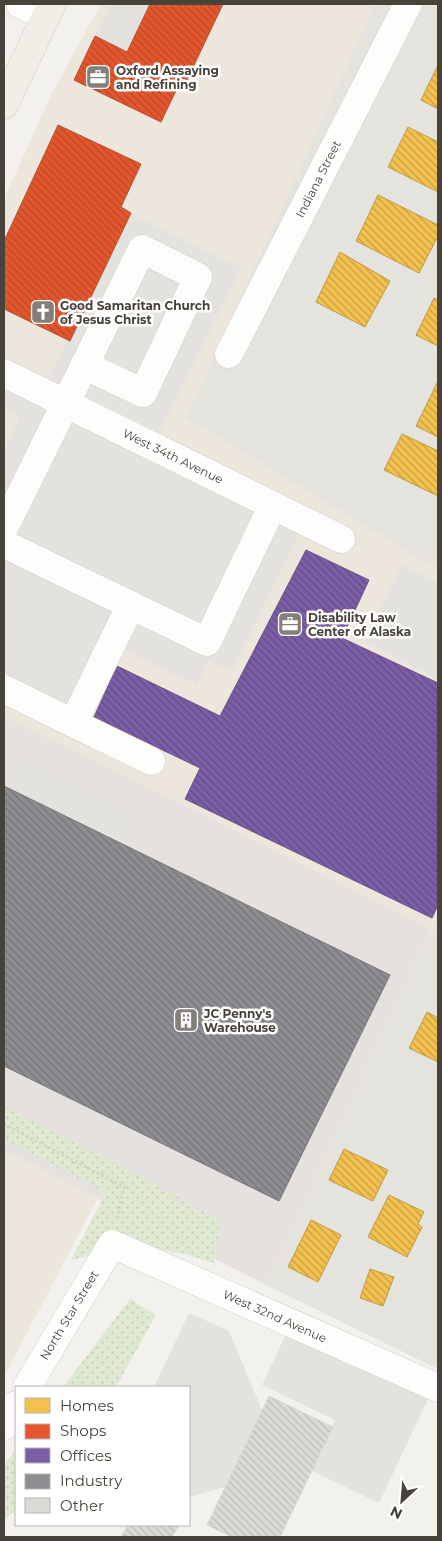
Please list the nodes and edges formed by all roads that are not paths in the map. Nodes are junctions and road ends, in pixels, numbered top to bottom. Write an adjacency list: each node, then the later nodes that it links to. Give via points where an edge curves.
1 (20, 4): 3 (street)
2 (408, 4): 5 (street, Indiana Street)
3 (49, 10): 4 (main road)
4 (4, 105)
5 (229, 354)
6 (84, 365): 6 (street, via 143,393 198,277 142,249); 8 (street)
7 (4, 373): 8 (street, West 34th Avenue)
8 (65, 403): 9 (street, West 34th Avenue); 10 (street)
9 (273, 505): 11 (street, West 34th Avenue); 13 (street, via 207,642)
10 (4, 528)
11 (342, 539)
12 (4, 544): 13 (street)
13 (131, 605): 15 (street)
14 (4, 689): 15 (street)
15 (73, 723): 16 (street)
16 (151, 761)
17 (112, 1244): 18 (street, North Star Street); 19 (street, West 32nd Avenue)
18 (28, 1386)
19 (438, 1388)
20 (15, 1407): 21 (street)
21 (4, 1426)

